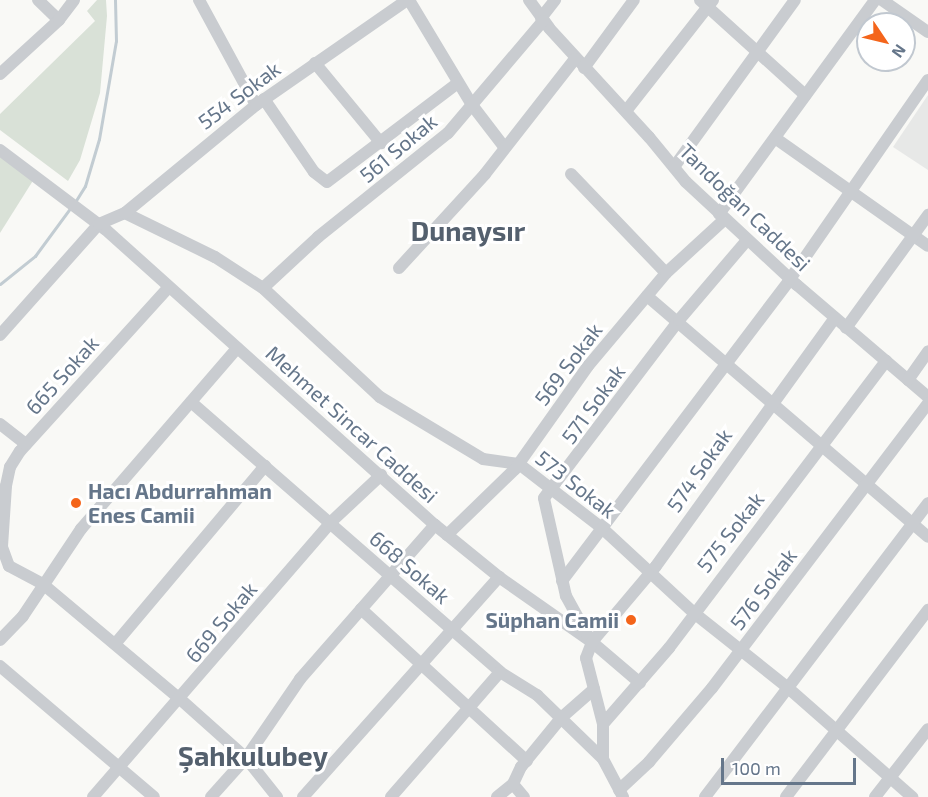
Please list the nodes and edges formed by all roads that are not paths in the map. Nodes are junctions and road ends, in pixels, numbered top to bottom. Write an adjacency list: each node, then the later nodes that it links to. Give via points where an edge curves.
1 (38, 0): 12 (street)
2 (74, 0): 12 (street)
3 (199, 0): 22 (street)
4 (408, 0): 16 (street, 554 Sokak); 20 (street)
5 (530, 0): 13 (street, Tandoğan Caddesi)
6 (555, 0): 13 (street, 561 Sokak)
7 (634, 0): 17 (street)
8 (795, 0): 15 (street)
9 (875, 0): 21 (street, 569 Sokak)
10 (882, 0): 14 (street)
11 (707, 2): 15 (street); 24 (street)
12 (59, 20): 18 (street)
13 (542, 20): 17 (street, Tandoğan Caddesi); 23 (street, 561 Sokak)
14 (928, 32)
15 (757, 53): 21 (street); 29 (street)
16 (315, 63): 22 (street, 554 Sokak); 26 (street)
17 (580, 63): 24 (street, Tandoğan Caddesi); 27 (street)
18 (2, 70)
19 (928, 80): 31 (street)
20 (458, 83): 23 (street); 26 (street)
21 (806, 95): 25 (street, 569 Sokak)
22 (260, 102): 26 (street, via 320,179 327,182); 32 (street, 554 Sokak)
23 (472, 105): 27 (street); 43 (street, 561 Sokak, via 448,133 318,237)
24 (626, 111): 29 (street, Tandoğan Caddesi)
25 (775, 138): 31 (street); 34 (street, 569 Sokak)
26 (381, 143)
27 (506, 148): 39 (street)
28 (0, 150): 35 (street, Mehmet Sincar Caddesi)
29 (674, 167): 34 (street, Tandoğan Caddesi)
30 (571, 174): 40 (street)
31 (851, 193): 36 (street); 41 (street)
32 (124, 213): 35 (street, 554 Sokak); 43 (street, 573 Sokak, via 215,257)
33 (928, 215): 36 (street)
34 (722, 217): 37 (street, Tandoğan Caddesi); 40 (street, 569 Sokak)
35 (99, 224): 42 (street, Mehmet Sincar Caddesi); 48 (street)
36 (913, 237): 38 (street); 47 (street)
37 (747, 240): 41 (street, Tandoğan Caddesi); 46 (street, 571 Sokak)
38 (928, 246)
39 (399, 267)
40 (666, 273): 44 (street, 569 Sokak)
41 (790, 279): 45 (street, Tandoğan Caddesi); 52 (street)
42 (168, 288): 49 (street, Mehmet Sincar Caddesi); 59 (street, 665 Sokak)
43 (263, 288): 61 (street, 573 Sokak, via 381,397 483,459)
44 (647, 296): 46 (street); 61 (street, 569 Sokak, via 588,366)
45 (835, 318): 47 (street, Tandoğan Caddesi); 55 (street, 574 Sokak)
46 (679, 320): 52 (street); 65 (street, 571 Sokak)
47 (846, 328): 51 (street, Tandoğan Caddesi)
48 (0, 335)
49 (237, 348): 56 (street); 63 (street, Mehmet Sincar Caddesi)
50 (928, 351): 53 (street)
51 (886, 362): 53 (street, Tandoğan Caddesi); 60 (street, 575 Sokak)
52 (727, 363): 55 (street); 70 (street)
53 (908, 381): 54 (street, Tandoğan Caddesi)
54 (928, 397)
55 (772, 401): 60 (street); 73 (street, 574 Sokak)
56 (191, 402): 62 (street, 668 Sokak); 77 (street, via 81,529)
57 (928, 403): 64 (street, 576 Sokak)
58 (0, 424): 59 (street)
59 (26, 444): 77 (street, 665 Sokak, via 10,467 2,547 9,566)
60 (818, 446): 64 (street); 80 (street, 575 Sokak)
61 (519, 464): 65 (street, 573 Sokak); 71 (street, 569 Sokak)
62 (265, 466): 67 (street, 668 Sokak); 84 (street)
63 (381, 475): 67 (street, 669 Sokak); 69 (street, Mehmet Sincar Caddesi)
64 (865, 484): 68 (street); 85 (street, 576 Sokak)
65 (552, 490): 70 (street, 573 Sokak); 76 (street, 571 Sokak, via 543,498)
66 (928, 503): 68 (street)
67 (331, 522): 74 (street, 668 Sokak); 92 (street, 669 Sokak)
68 (912, 524): 72 (street); 90 (street)
69 (435, 525): 71 (street, Mehmet Sincar Caddesi); 74 (street)
70 (603, 529): 73 (street, 573 Sokak); 76 (street)
71 (447, 535): 75 (street, Mehmet Sincar Caddesi)
72 (928, 537)
73 (651, 572): 80 (street, 573 Sokak); 83 (street, 574 Sokak)
74 (390, 577): 78 (street); 81 (street, 668 Sokak)
75 (499, 577): 81 (street); 83 (street, Mehmet Sincar Caddesi)
76 (562, 581): 83 (street, 571 Sokak, via 566,596)
77 (44, 585): 82 (street); 84 (street, 665 Sokak)
78 (361, 609): 86 (street); 98 (street, via 300,679)
79 (928, 610): 97 (street)
80 (694, 613): 85 (street, 573 Sokak); 89 (street, 575 Sokak)
81 (452, 629): 86 (street); 88 (street, 668 Sokak)
82 (0, 640)
83 (592, 642): 89 (street); 91 (street, via 586,658)
84 (115, 644): 92 (street, 665 Sokak)
85 (740, 652): 90 (street, 573 Sokak); 104 (street, 576 Sokak)
86 (422, 664): 93 (street); 109 (street)
87 (0, 666): 101 (street)
88 (500, 672): 93 (street); 94 (street, 668 Sokak, via 537,694)
89 (640, 683): 95 (street, 575 Sokak)
90 (787, 687): 97 (street, 573 Sokak); 113 (street)
91 (594, 689): 94 (street); 95 (street)
92 (180, 699): 98 (street, 665 Sokak); 101 (street, 669 Sokak)
93 (471, 706): 100 (street); 110 (street)
94 (561, 718): 99 (street, 668 Sokak); 100 (street)
95 (603, 724): 99 (street)
96 (928, 729): 102 (street)
97 (837, 731): 102 (street, 573 Sokak); 114 (street)
98 (246, 758): 107 (street); 108 (street, 665 Sokak)
99 (603, 759): 104 (street)
100 (527, 761): 103 (street)
101 (120, 766): 105 (street, 669 Sokak); 106 (street)
102 (891, 777): 115 (street); 116 (street, 573 Sokak)
103 (513, 784): 111 (street); 112 (street)
104 (621, 793)
105 (93, 797)
106 (154, 797)
107 (211, 797)
108 (277, 797)
109 (303, 797)
110 (391, 797)
111 (497, 797)
112 (524, 797)
113 (705, 797)
114 (786, 797)
115 (875, 797)
116 (912, 797)

